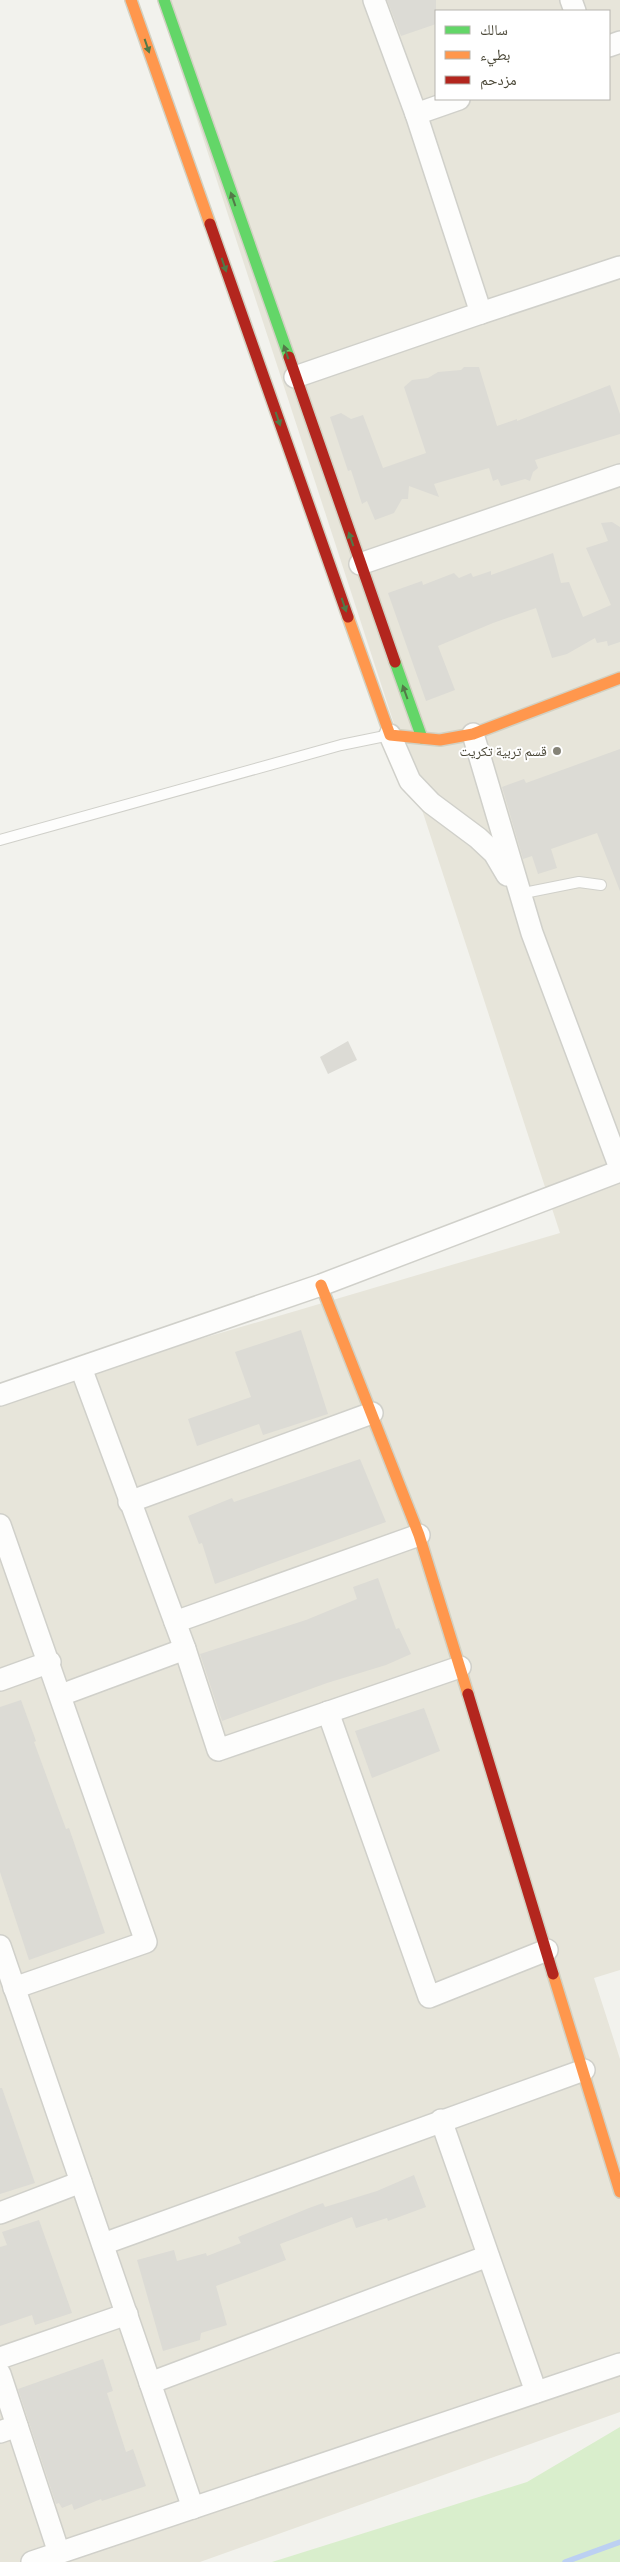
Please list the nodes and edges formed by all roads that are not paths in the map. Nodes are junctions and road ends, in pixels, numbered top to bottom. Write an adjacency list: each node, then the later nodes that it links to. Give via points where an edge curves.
1 (131, 0): 13 (street, one-way to 13)
2 (164, 0): 8 (street, one-way to 2)
3 (374, 0): 5 (street)
4 (456, 100): 5 (street)
5 (416, 114): 7 (street)
6 (620, 266): 7 (street)
7 (481, 313): 8 (street)
8 (295, 376): 10 (street, one-way to 8)
9 (620, 475): 10 (street)
10 (360, 564): 14 (street, one-way to 10)
11 (620, 678): 12 (street)
12 (473, 734): 14 (street, via 440,740); 17 (street)
13 (390, 735): 14 (street); 15 (lane, via 342,745); 17 (street, via 410,781 431,803 494,853)
14 (422, 738)
15 (0, 840)
16 (601, 885): 17 (lane, via 579,882)
17 (519, 894): 18 (street)
18 (620, 1169): 19 (street)
19 (322, 1285): 20 (street); 22 (street)
20 (81, 1368): 21 (street); 23 (street)
21 (0, 1395)
22 (372, 1413): 23 (street); 25 (street)
23 (130, 1502): 26 (street)
24 (0, 1525): 28 (street)
25 (419, 1534): 26 (street); 29 (street)
26 (175, 1622): 27 (street)
27 (185, 1649): 31 (street); 32 (street, via 218,1750)
28 (50, 1662): 30 (street); 31 (street)
29 (460, 1667): 32 (street); 33 (street)
30 (0, 1680)
31 (61, 1695): 35 (street, via 146,1942)
32 (328, 1712): 33 (street, via 429,1997)
33 (547, 1950): 36 (street)
34 (1, 1954): 35 (street)
35 (14, 1988): 38 (street)
36 (584, 2070): 37 (street); 39 (street)
37 (441, 2120): 41 (street); 42 (street)
38 (81, 2182): 40 (street); 41 (street)
39 (620, 2192)
40 (0, 2213)
41 (103, 2244): 43 (street)
42 (488, 2256): 47 (street); 48 (street)
43 (127, 2314): 44 (street); 47 (street)
44 (0, 2358)
45 (620, 2364): 48 (street)
46 (0, 2374): 49 (street)
47 (150, 2383): 50 (street)
48 (536, 2392): 50 (street)
49 (9, 2429): 51 (street)
50 (193, 2508): 51 (street)
51 (59, 2553): 52 (street)
52 (32, 2562)

